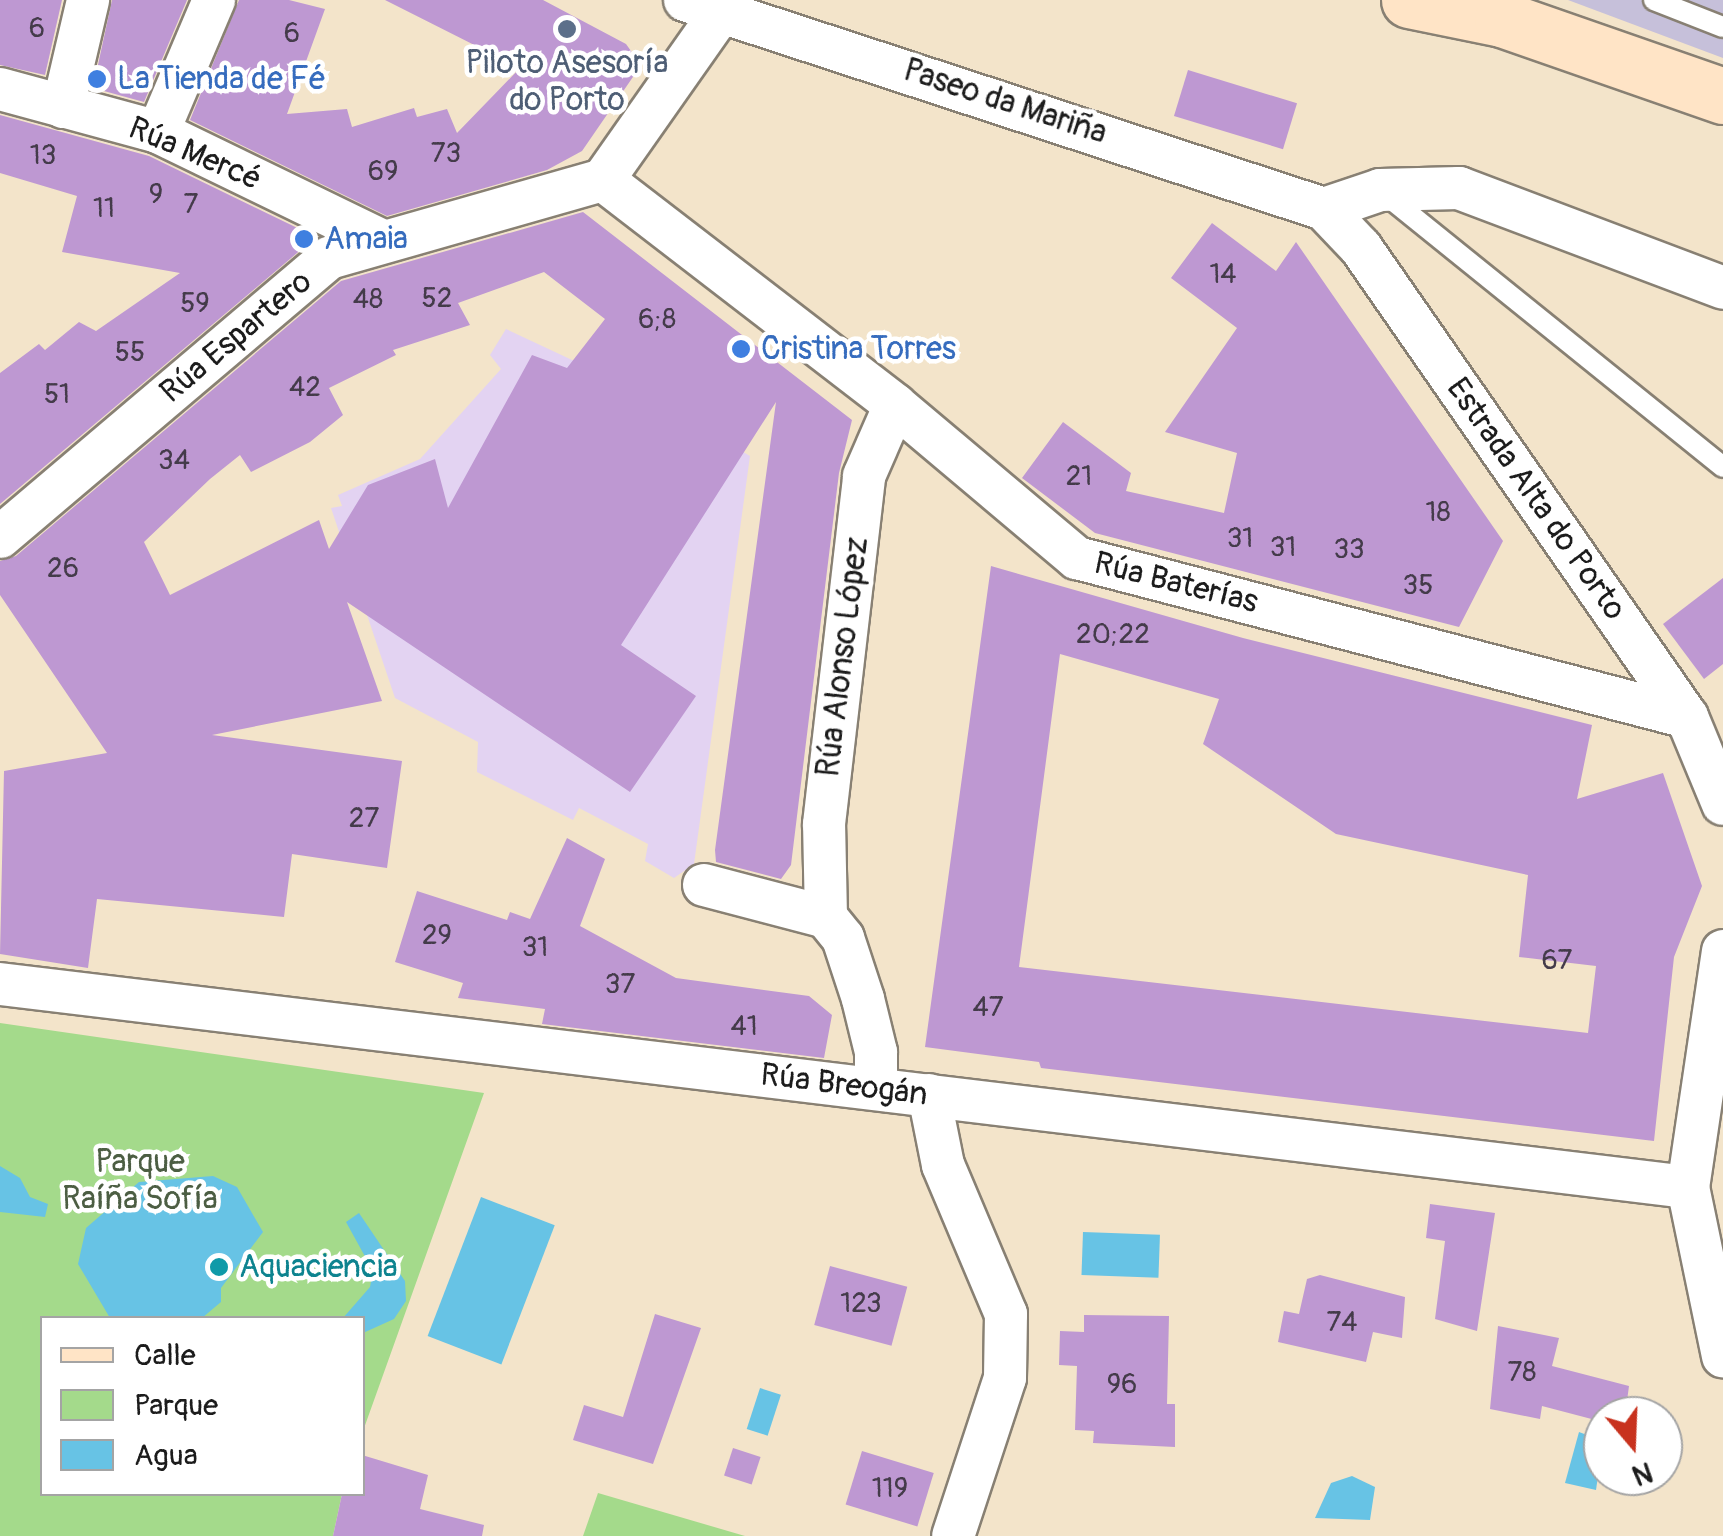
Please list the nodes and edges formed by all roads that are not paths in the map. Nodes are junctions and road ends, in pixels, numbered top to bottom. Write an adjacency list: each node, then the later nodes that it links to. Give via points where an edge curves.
1 (88, 0): 10 (street)
2 (214, 0): 11 (street)
3 (1409, 0): 6 (main road)
4 (1654, 0): 7 (lane)
5 (702, 7): 12 (street); 14 (street, Paseo da Mariña)
6 (1484, 9): 9 (main road)
7 (1723, 27)
8 (0, 89): 10 (street, Rúa Mercé)
9 (1723, 96)
10 (62, 107): 11 (street, Rúa Mercé)
11 (158, 132): 15 (street, Rúa Mercé)
12 (604, 180): 15 (street, Rúa Espartero); 17 (street, Rúa Baterías)
13 (1380, 190): 14 (street); 16 (street, via 1459,188); 18 (lane)
14 (1324, 209): 20 (street, Estrada Alta do Porto, via 1361,248)
15 (382, 241): 19 (street, Rúa Espartero, via 329,258)
16 (1723, 288)
17 (894, 404): 20 (street, Rúa Baterías, via 1077,558); 23 (street, Rúa Alonso López, via 864,476 824,824)
18 (1723, 467)
19 (0, 537)
20 (1687, 717): 21 (street, Estrada Alta do Porto)
21 (1723, 804)
22 (704, 885): 23 (street)
23 (826, 916): 26 (street, Rúa Alonso López, via 843,938 863,999 876,1052)
24 (1723, 951): 28 (street)
25 (0, 984): 26 (street, Rúa Breogán)
26 (876, 1088): 27 (street, Rúa Breogán)
27 (929, 1095): 28 (street, Rúa Breogán); 30 (street, via 943,1165 1006,1314 1005,1378)
28 (1688, 1187): 29 (street)
29 (1723, 1356)
30 (952, 1536)

